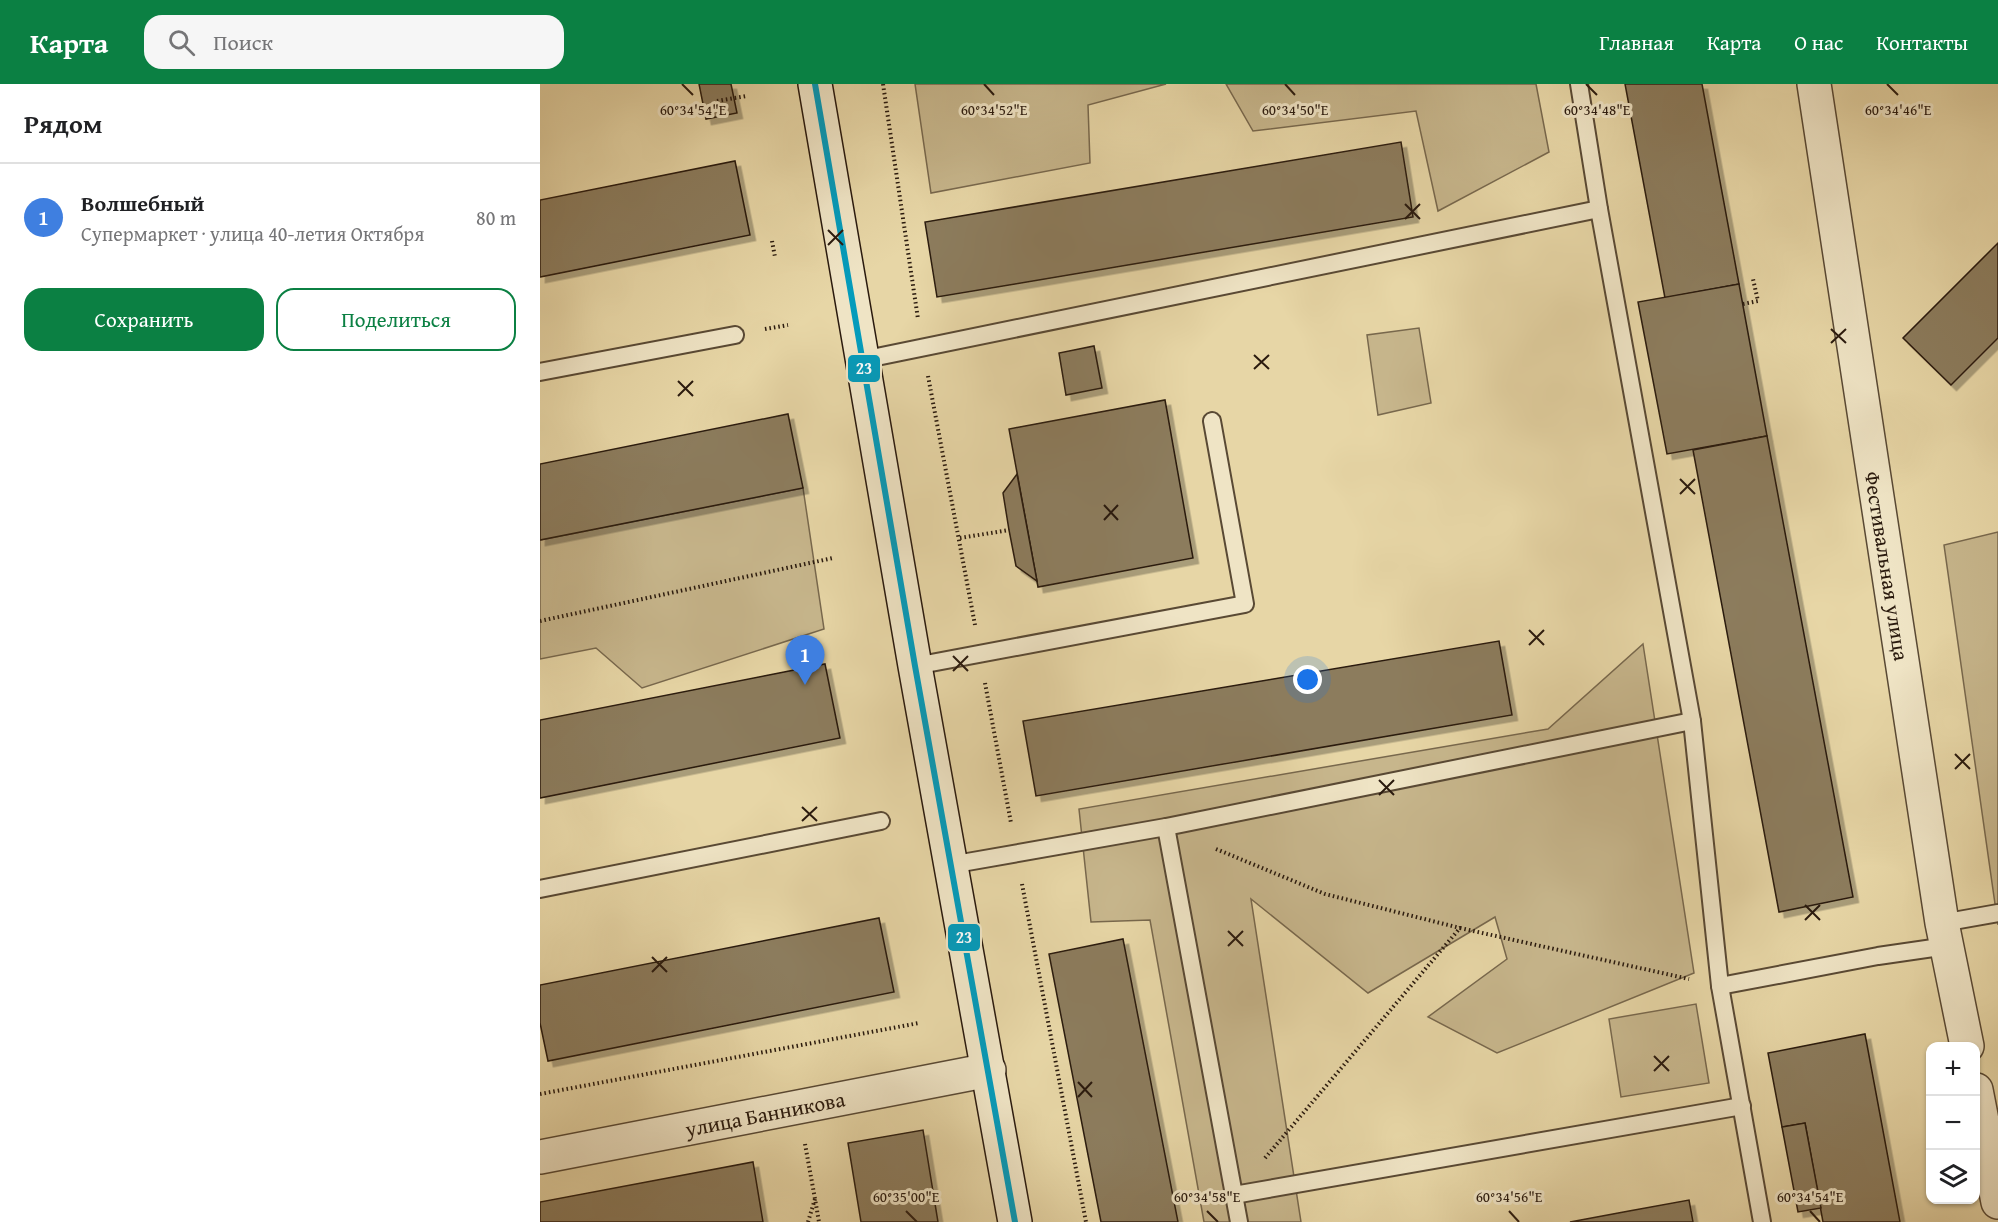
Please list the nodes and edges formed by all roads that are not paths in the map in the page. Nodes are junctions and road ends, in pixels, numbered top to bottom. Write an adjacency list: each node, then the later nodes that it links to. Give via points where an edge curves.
1 (815, 84): 6 (street)
2 (1579, 84): 4 (lane)
3 (1815, 84): 16 (street, Фестивальная улица)
4 (1599, 209): 6 (lane); 10 (lane)
5 (735, 334): 7 (lane)
6 (862, 360): 9 (street)
7 (540, 372)
8 (1212, 421): 9 (lane, via 1245,604)
9 (915, 666): 13 (street)
10 (1692, 721): 12 (lane); 17 (lane)
11 (881, 821): 14 (lane)
12 (1166, 827): 13 (lane); 23 (lane)
13 (950, 865): 19 (street)
14 (540, 889)
15 (1998, 913): 16 (lane)
16 (1944, 934): 17 (lane, via 1878,956); 18 (street, Фестивальная улица)
17 (1720, 986): 21 (lane)
18 (1966, 1042)
19 (989, 1070): 22 (street, улица Банникова); 25 (street)
20 (1977, 1096): 24 (street)
21 (1742, 1106): 23 (lane); 27 (lane)
22 (540, 1157)
23 (1234, 1195): 26 (lane)
24 (1998, 1202)
25 (1016, 1222)
26 (1239, 1222)
27 (1761, 1222)

